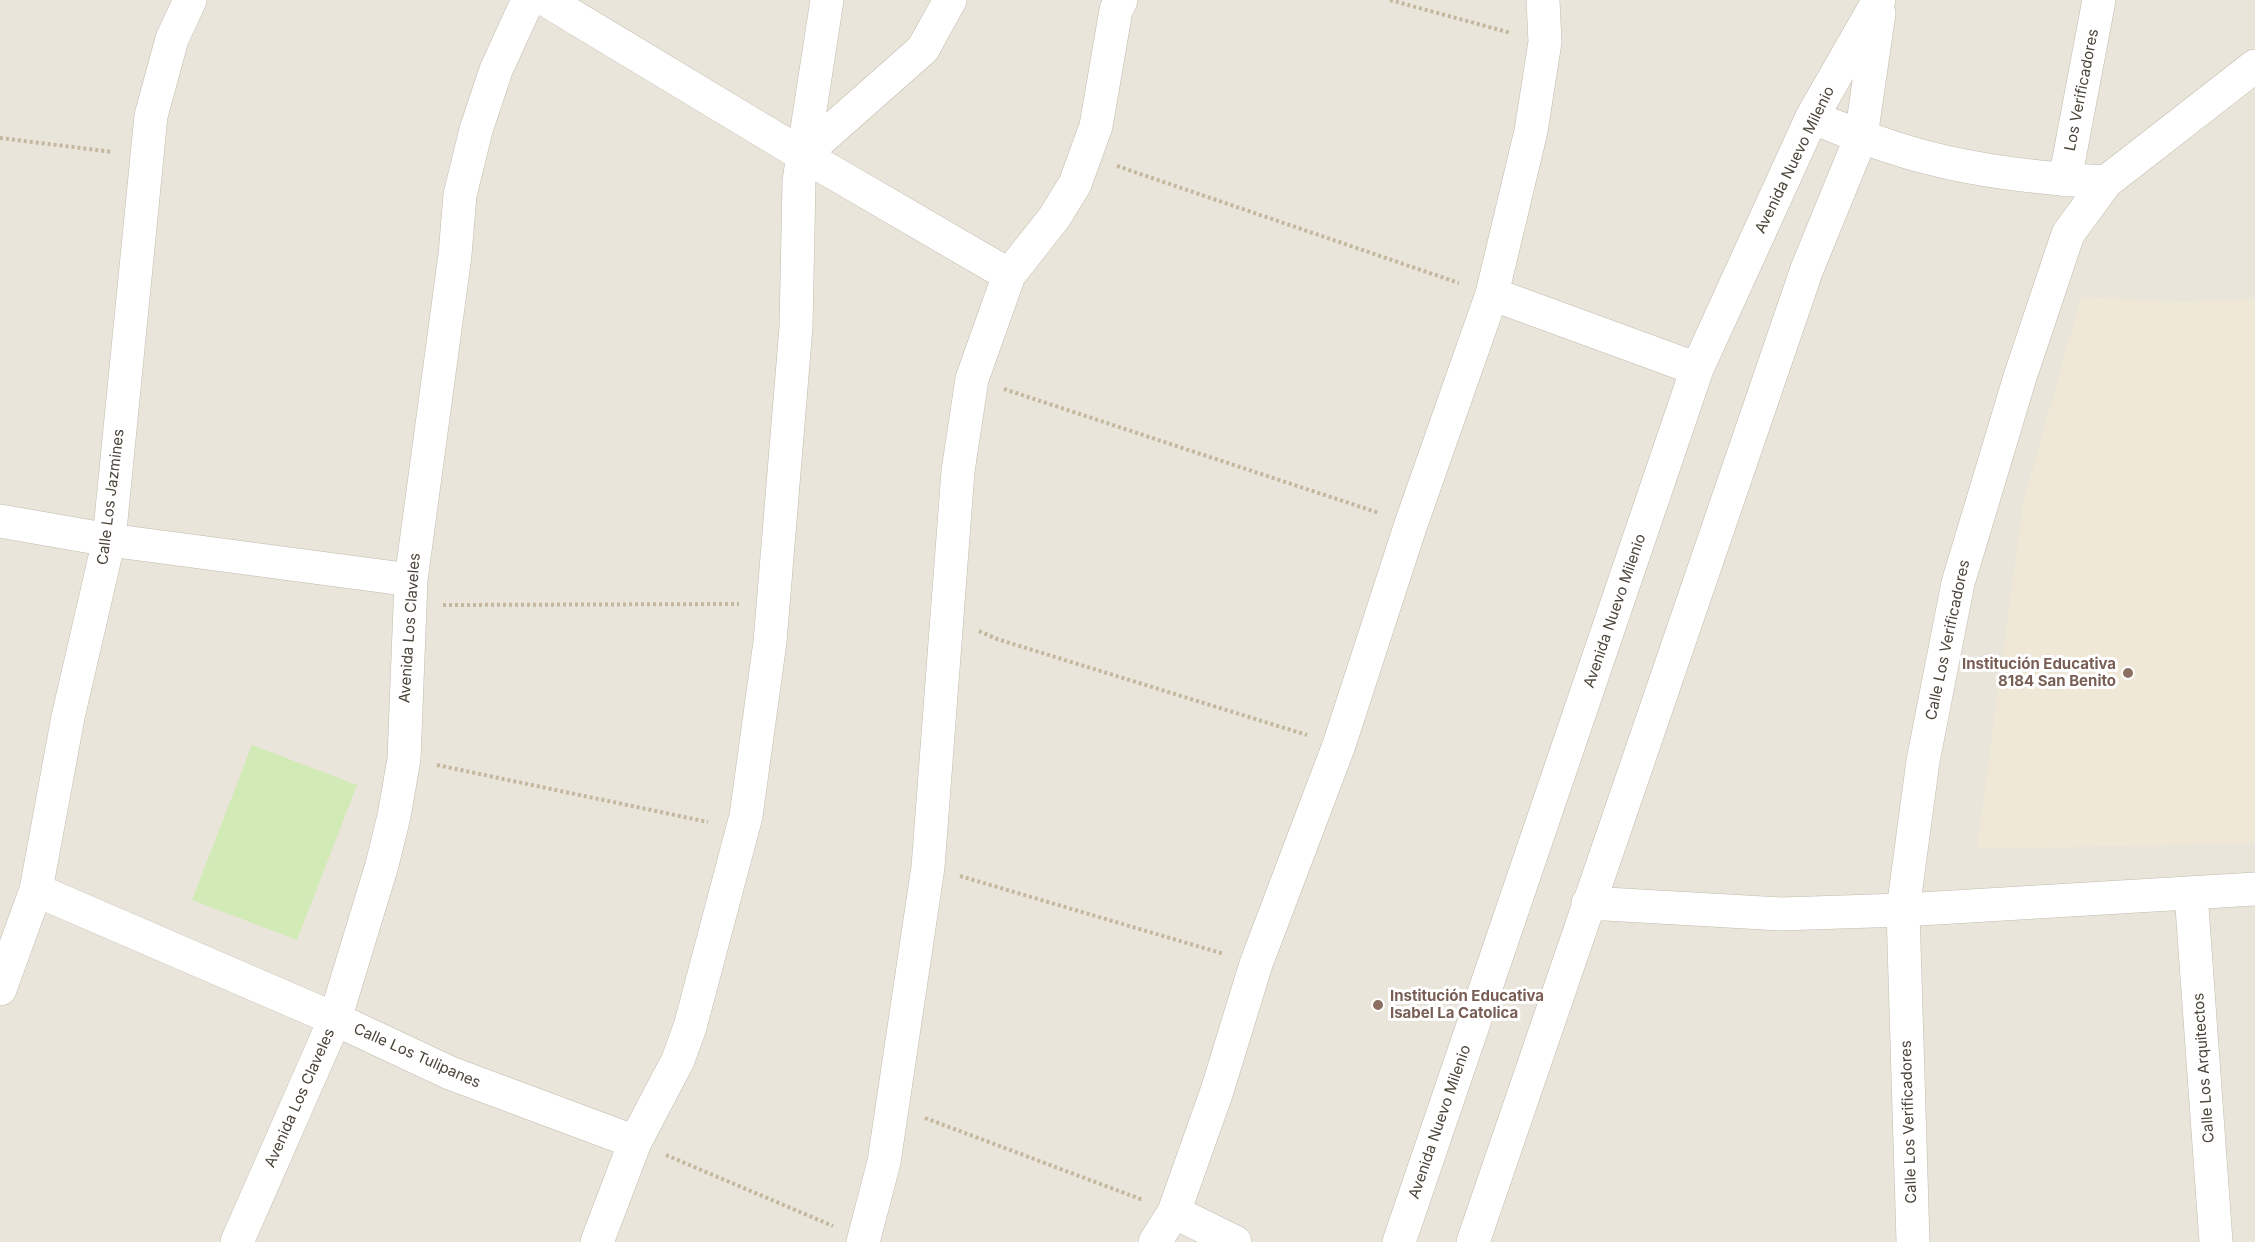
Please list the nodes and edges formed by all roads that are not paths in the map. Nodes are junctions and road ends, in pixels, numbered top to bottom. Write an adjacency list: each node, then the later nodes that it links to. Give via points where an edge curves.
1 (190, 0): 20 (street, Calle Los Jazmines, via 172,39 151,116)
2 (528, 0): 21 (street, Avenida Los Claveles, via 496,70 462,185)
3 (546, 0): 13 (street)
4 (827, 0): 13 (street)
5 (950, 0): 13 (street, via 923,49)
6 (1121, 0): 16 (street, via 1096,126 1075,184)
7 (1543, 0): 17 (street, via 1545,42 1531,131)
8 (1880, 0): 11 (street, Avenida Nuevo Milenio); 12 (street, Avenida Nuevo Milenio)
9 (2099, 0): 14 (street, Los Verificadores)
10 (2255, 66): 15 (street, Calle Los Verificadores)
11 (1812, 117): 12 (street); 18 (street, Avenida Nuevo Milenio)
12 (1862, 137): 14 (street, via 1928,158 1996,172); 25 (street, Avenida Nuevo Milenio, via 1807,269)
13 (803, 155): 16 (street); 29 (street, via 796,327 773,604 746,816 690,1027 678,1060)
14 (2065, 180): 15 (street)
15 (2106, 182): 26 (street, Calle Los Verificadores, via 2068,234 2019,377 1958,583 1923,761)
16 (1009, 275): 31 (street, via 972,379 958,471 928,867 884,1162)
17 (1491, 294): 18 (street); 30 (street, via 1339,745 1256,964 1217,1092)
18 (1697, 369): 36 (street, Avenida Nuevo Milenio)
19 (0, 521): 20 (street)
20 (109, 540): 21 (street); 23 (street, Calle Los Jazmines, via 68,717)
21 (410, 592): 28 (street, Avenida Los Claveles, via 404,759 394,816)
22 (2255, 889): 24 (street)
23 (36, 890): 27 (street, Calle Los Jazmines); 28 (street, Calle Los Tulipanes)
24 (2192, 893): 26 (street); 39 (street, Calle Los Arquitectos)
25 (1588, 903): 26 (street, via 1780,914); 37 (street, Avenida Nuevo Milenio)
26 (1903, 910): 38 (street, Calle Los Verificadores)
27 (0, 989)
28 (335, 1019): 29 (street, Calle Los Tulipanes, via 450,1073); 32 (street, Avenida Los Claveles)
29 (635, 1142): 33 (street)
30 (1174, 1212): 34 (street); 35 (street)
31 (863, 1241)
32 (237, 1242)
33 (597, 1242)
34 (1155, 1242)
35 (1235, 1242)
36 (1398, 1242)
37 (1473, 1242)
38 (1913, 1242)
39 (2216, 1242)

